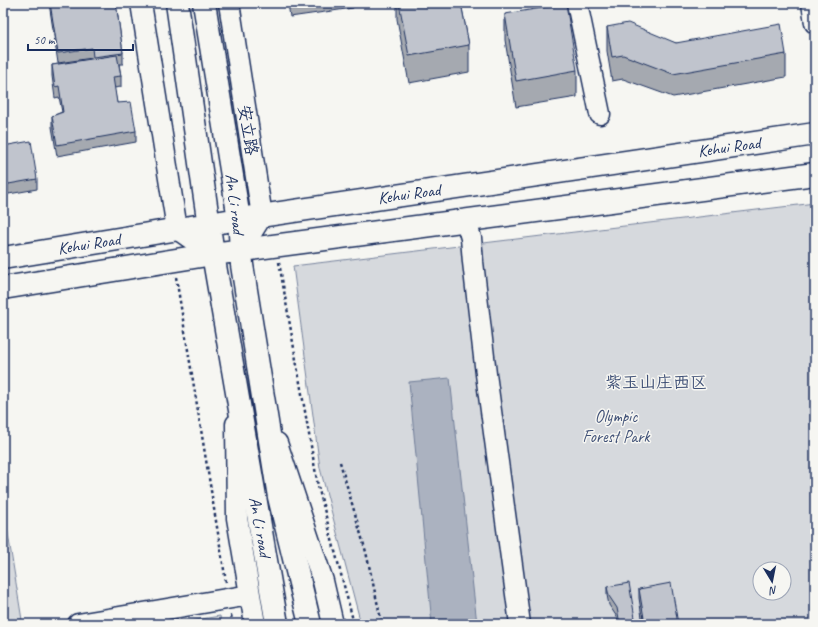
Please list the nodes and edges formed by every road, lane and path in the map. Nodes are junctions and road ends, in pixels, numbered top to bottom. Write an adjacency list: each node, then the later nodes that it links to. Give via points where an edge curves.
1 (141, 3): 13 (street)
2 (177, 3): 12 (main road, An Li road)
3 (204, 3): 10 (main road, An Li road)
4 (229, 3): 9 (street, 安立路)
5 (577, 3): 6 (street)
6 (600, 114)
7 (815, 134): 9 (main road, Kehui Road)
8 (815, 174): 11 (main road, Kehui Road)
9 (262, 216): 10 (main road, Kehui Road); 15 (street)
10 (239, 219): 12 (main road, Kehui Road); 15 (main road, An Li road)
11 (466, 221): 14 (main road, Kehui Road); 33 (street, via 472,238 486,374)
12 (209, 224): 13 (main road, Kehui Road); 16 (main road, An Li road)
13 (177, 229): 16 (street); 17 (main road, Kehui Road)
14 (276, 246): 15 (main road, Kehui Road); 31 (path, via 318,486)
15 (240, 251): 16 (main road, Kehui Road); 21 (main road, An Li road)
16 (213, 254): 18 (main road, Kehui Road); 20 (main road, An Li road)
17 (3, 258)
18 (174, 261): 19 (main road, Kehui Road); 24 (path)
19 (3, 288)
20 (235, 382): 23 (street, An Li road, via 237,518); 28 (main road, An Li road)
21 (265, 405): 29 (main road, An Li road, via 279,497); 30 (street, An Li road, via 323,581)
22 (340, 462): 32 (path, via 366,552)
23 (250, 595): 24 (street); 27 (street, An Li road)
24 (228, 599): 25 (street); 26 (path)
25 (78, 624)
26 (233, 624)
27 (255, 624)
28 (277, 624)
29 (310, 624)
30 (333, 624)
31 (354, 624)
32 (382, 624)
33 (520, 624)

